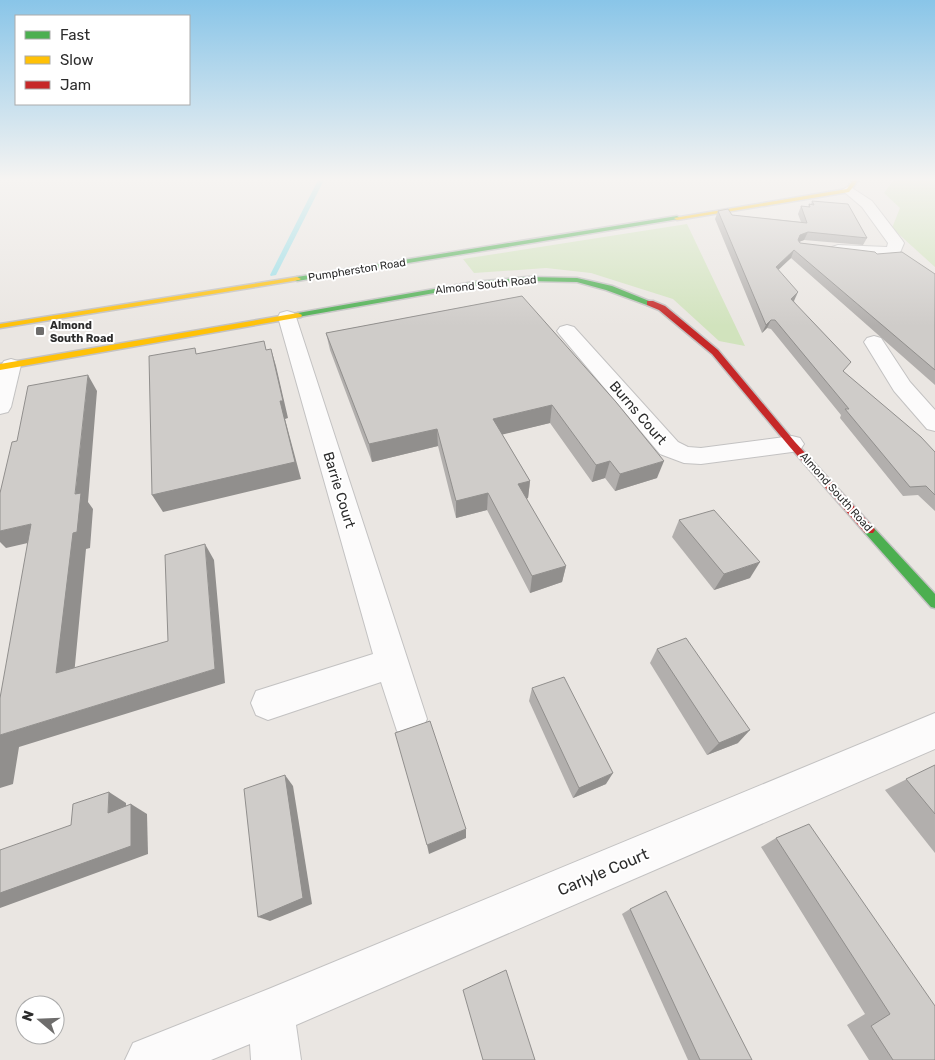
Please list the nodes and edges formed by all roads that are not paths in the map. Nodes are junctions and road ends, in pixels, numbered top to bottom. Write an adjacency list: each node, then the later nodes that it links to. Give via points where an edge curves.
1 (630, 227): 5 (main road, Pumpherston Road, via 156,307)
2 (884, 227): 3 (street, via 896,243 893,252)
3 (822, 248)
4 (287, 317): 10 (main road, Almond South Road, via 153,335); 13 (main road, Almond South Road, via 427,290 528,279 577,280 609,288 662,308 715,352); 15 (street, Barrie Court)
5 (0, 326)
6 (567, 331): 9 (street, Burns Court)
7 (874, 342): 12 (street, via 902,386)
8 (607, 347): 9 (street)
9 (585, 351): 13 (street, Burns Court, via 669,448 684,455 701,456)
10 (5, 366): 11 (street)
11 (0, 407)
12 (935, 424)
13 (792, 444): 14 (main road, Almond South Road)
14 (935, 603)
15 (392, 663): 16 (street); 17 (street, Barrie Court)
16 (268, 703)
17 (409, 719)
18 (935, 731): 19 (street, Carlyle Court)
19 (271, 1012): 20 (street, Carlyle Court); 21 (street)
20 (150, 1060)
21 (276, 1060)

